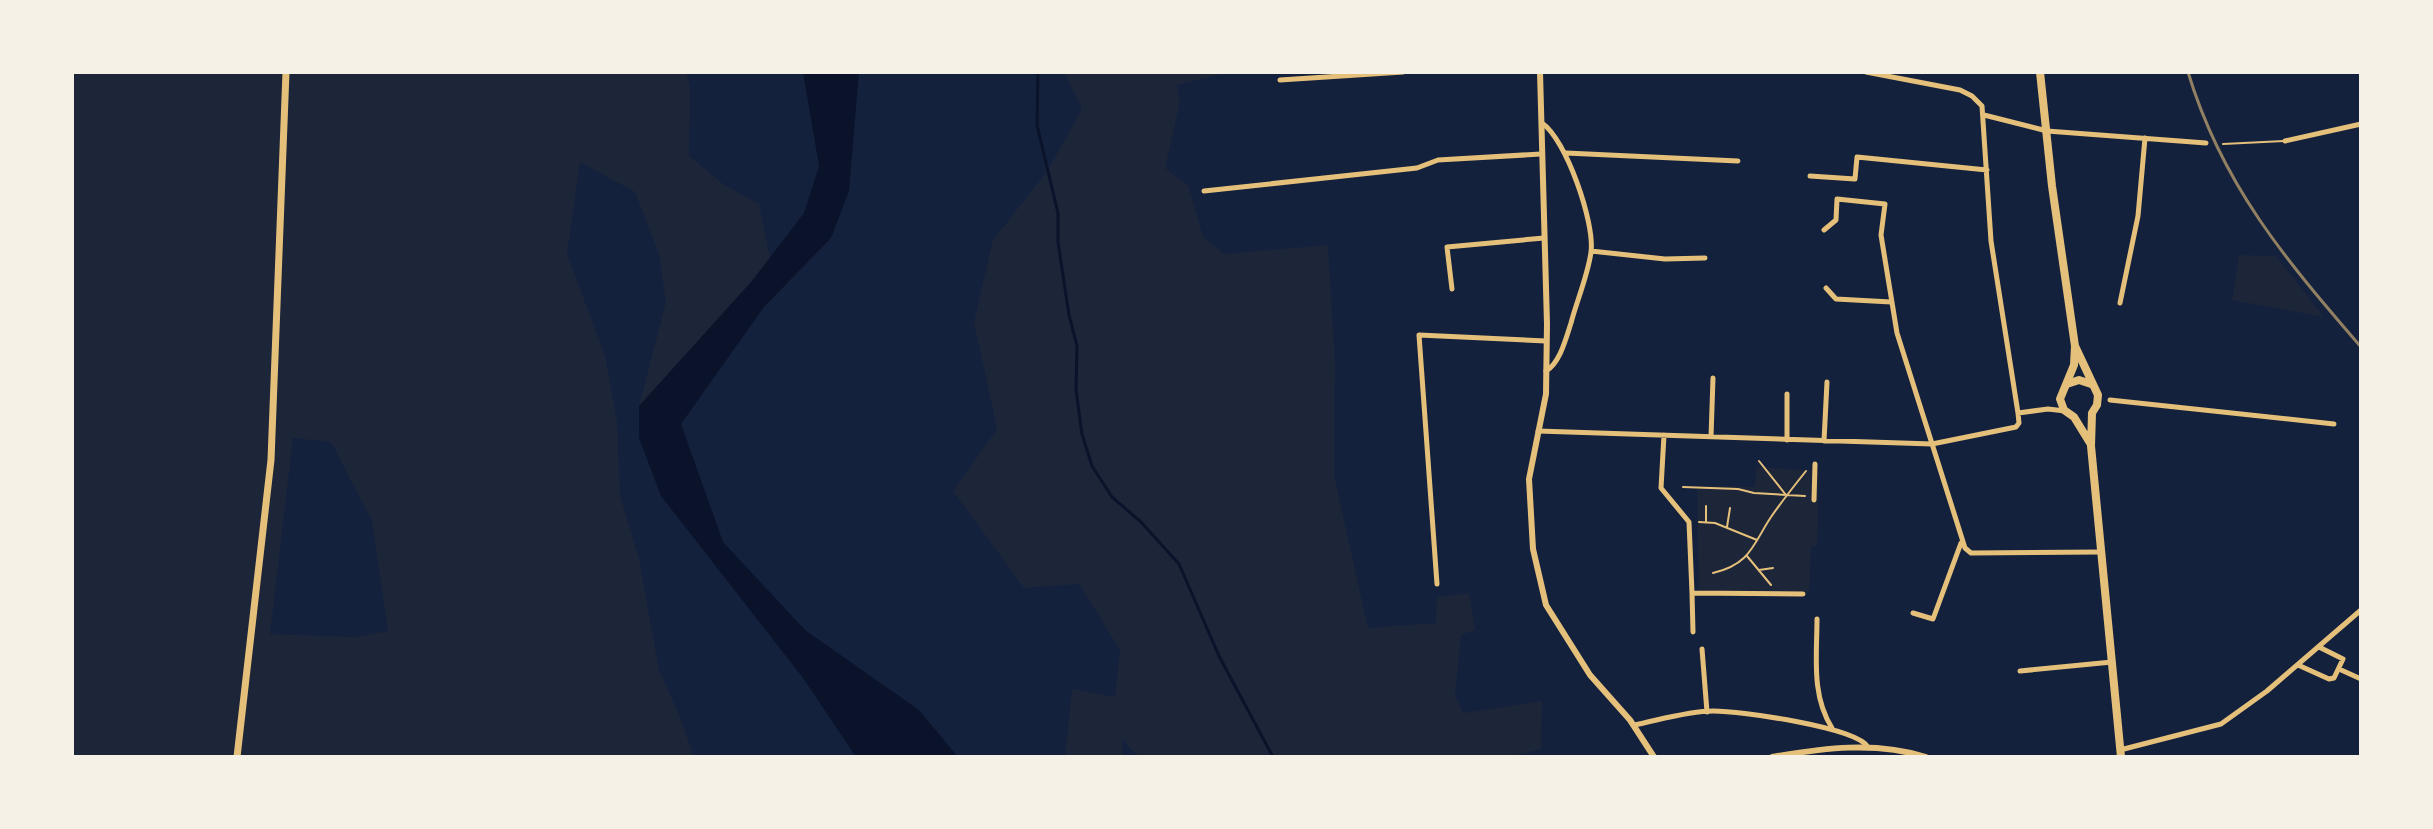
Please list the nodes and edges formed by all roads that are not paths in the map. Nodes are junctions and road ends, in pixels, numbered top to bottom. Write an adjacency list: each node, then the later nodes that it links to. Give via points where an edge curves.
1 (286, 72): 74 (main road, via 271,460)
2 (1403, 72): 6 (street)
3 (1540, 72): 8 (street)
4 (1866, 72): 7 (street, via 1960,90 1979,103)
5 (2041, 74): 10 (main road)
6 (1280, 80)
7 (1984, 115): 10 (street); 18 (street)
8 (1541, 122): 15 (street); 16 (street)
9 (2361, 124): 12 (street)
10 (2047, 131): 11 (street); 30 (main road)
11 (2145, 138): 13 (street); 28 (street, via 2138,216)
12 (2285, 141): 14 (lane)
13 (2206, 143)
14 (2223, 144)
15 (1566, 153): 17 (street); 23 (street, via 1589,223)
16 (1541, 154): 20 (street, via 1438,160 1417,168); 22 (street)
17 (1738, 161)
18 (1987, 170): 19 (street, via 1857,157 1855,179); 40 (street, via 1991,241)
19 (1810, 176)
20 (1204, 191)
21 (1824, 230): 27 (street, via 1836,220 1837,199 1885,204 1881,235)
22 (1544, 238): 26 (street, via 1447,247); 29 (street)
23 (1591, 251): 24 (street); 31 (street, via 1567,336)
24 (1705, 258)
25 (1826, 288): 27 (street, via 1836,299)
26 (1452, 289)
27 (1891, 302): 49 (street)
28 (2120, 303)
29 (1546, 341): 31 (street); 55 (street, via 1419,335)
30 (2075, 346): 34 (main road); 35 (main road)
31 (1546, 371): 44 (street)
32 (1713, 378): 46 (street)
33 (1827, 382): 48 (street)
34 (2067, 384): 35 (main road); 37 (main road)
35 (2091, 384): 41 (main road, via 2098,401)
36 (1787, 394): 47 (street)
37 (2060, 399): 39 (street); 42 (main road)
38 (2110, 400): 43 (street)
39 (2048, 409): 40 (street); 42 (street)
40 (2018, 413): 49 (street, via 2016,427)
41 (2092, 413): 42 (main road); 50 (main road)
42 (2069, 414): 50 (main road)
43 (2334, 424)
44 (1538, 431): 45 (street); 70 (street, via 1529,479 1533,549 1545,601 1590,675)
45 (1664, 435): 46 (street); 56 (street, via 1661,488 1689,522)
46 (1711, 437): 47 (street)
47 (1787, 440): 48 (street)
48 (1824, 441): 49 (street)
49 (1932, 444): 53 (street)
50 (2091, 446): 54 (main road)
51 (1813, 464): 52 (street)
52 (1814, 498)
53 (1961, 542): 54 (street, via 1971,553); 59 (street, via 1933,619)
54 (2101, 552): 64 (main road)
55 (1437, 584)
56 (1692, 593): 57 (street); 61 (street)
57 (1803, 594)
58 (2361, 610): 62 (street)
59 (1913, 613)
60 (1817, 619): 71 (street, via 1818,697)
61 (1693, 632)
62 (2319, 646): 65 (street); 66 (street, via 2342,658)
63 (1702, 649): 69 (street)
64 (2112, 662): 67 (street); 73 (main road)
65 (2298, 665): 66 (street, via 2331,679); 73 (street, via 2221,724)
66 (2339, 669): 68 (street)
67 (2020, 671)
68 (2361, 679)
69 (1707, 712): 70 (street); 71 (street)
70 (1634, 725): 75 (street)
71 (1832, 729): 72 (street)
72 (1868, 747): 76 (street); 77 (street)
73 (2120, 754)
74 (237, 757)
75 (1654, 757)
76 (1772, 757)
77 (1926, 757)

